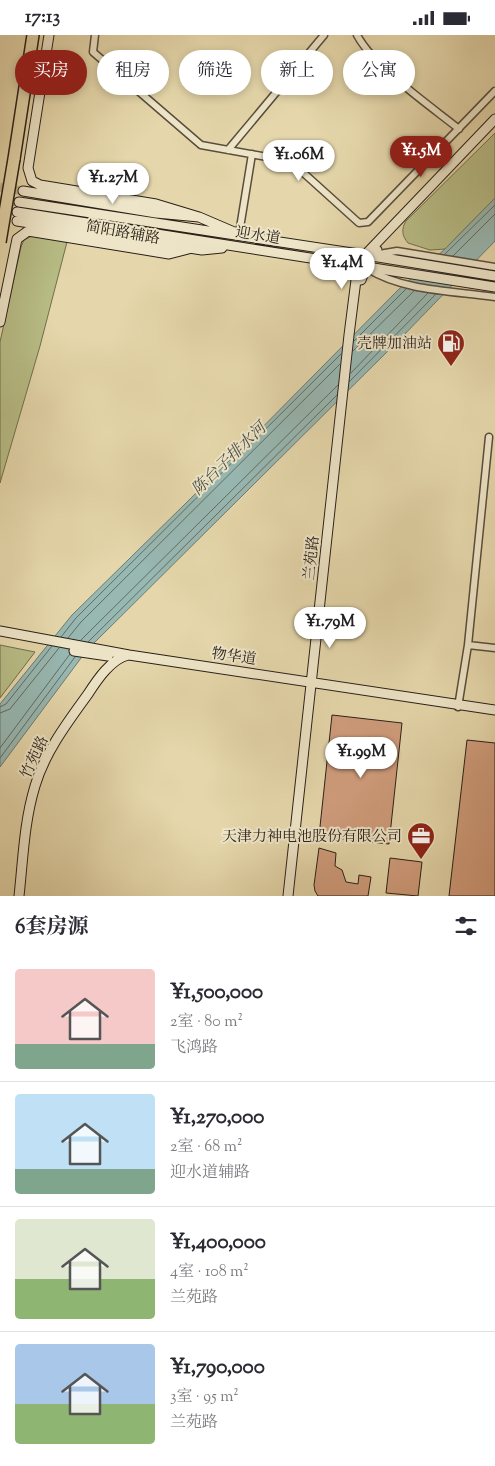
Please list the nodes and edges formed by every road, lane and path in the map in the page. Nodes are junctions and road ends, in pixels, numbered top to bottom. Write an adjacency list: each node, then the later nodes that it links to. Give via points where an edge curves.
1 (33, 35): 16 (highway, bridge)
2 (49, 35): 14 (street, via 28,168 32,181 156,204)
3 (95, 35): 10 (street, via 93,52 200,145)
4 (324, 35): 10 (street)
5 (357, 35): 9 (street, via 382,66)
6 (495, 91): 9 (street)
7 (495, 119): 19 (street)
8 (495, 126): 19 (street)
9 (458, 129): 11 (street, via 368,222 359,223 298,168 278,159)
10 (228, 150): 11 (street)
11 (252, 154): 15 (street)
12 (23, 191): 14 (street)
13 (18, 211): 15 (street, 迎水道); 17 (street, 迎水道); 18 (street)
14 (199, 217): 15 (street)
15 (241, 235): 19 (street, 迎水道)
16 (0, 242)
17 (240, 246): 18 (street); 20 (street, 迎水道)
18 (192, 248): 25 (street, 简阳路辅路, via 169,254 28,231 17,239)
19 (368, 255): 20 (street, 兰苑路); 21 (street, via 397,251); 22 (street, 迎水道)
20 (362, 266): 23 (street, 迎水道); 24 (street, via 400,283); 33 (street, 兰苑路, via 351,333)
21 (495, 267)
22 (495, 276)
23 (495, 287)
24 (495, 297)
25 (0, 322)
26 (489, 437): 30 (street)
27 (0, 631): 29 (street, 物华道)
28 (0, 637): 29 (street, 物华道)
29 (42, 641): 32 (street, 物华道)
30 (468, 645): 31 (street); 34 (street)
31 (495, 648)
32 (125, 657): 33 (street, 物华道); 37 (street, 竹苑路, via 112,665 92,688 58,736 42,767 29,810); 38 (street, 竹苑路, via 92,693 44,771 30,826)
33 (313, 684): 34 (street, 物华道); 39 (street, 兰苑路)
34 (458, 706): 35 (street, 物华道); 36 (street, 物华道)
35 (495, 710)
36 (495, 715)
37 (19, 896)
38 (23, 896)
39 (290, 896)

